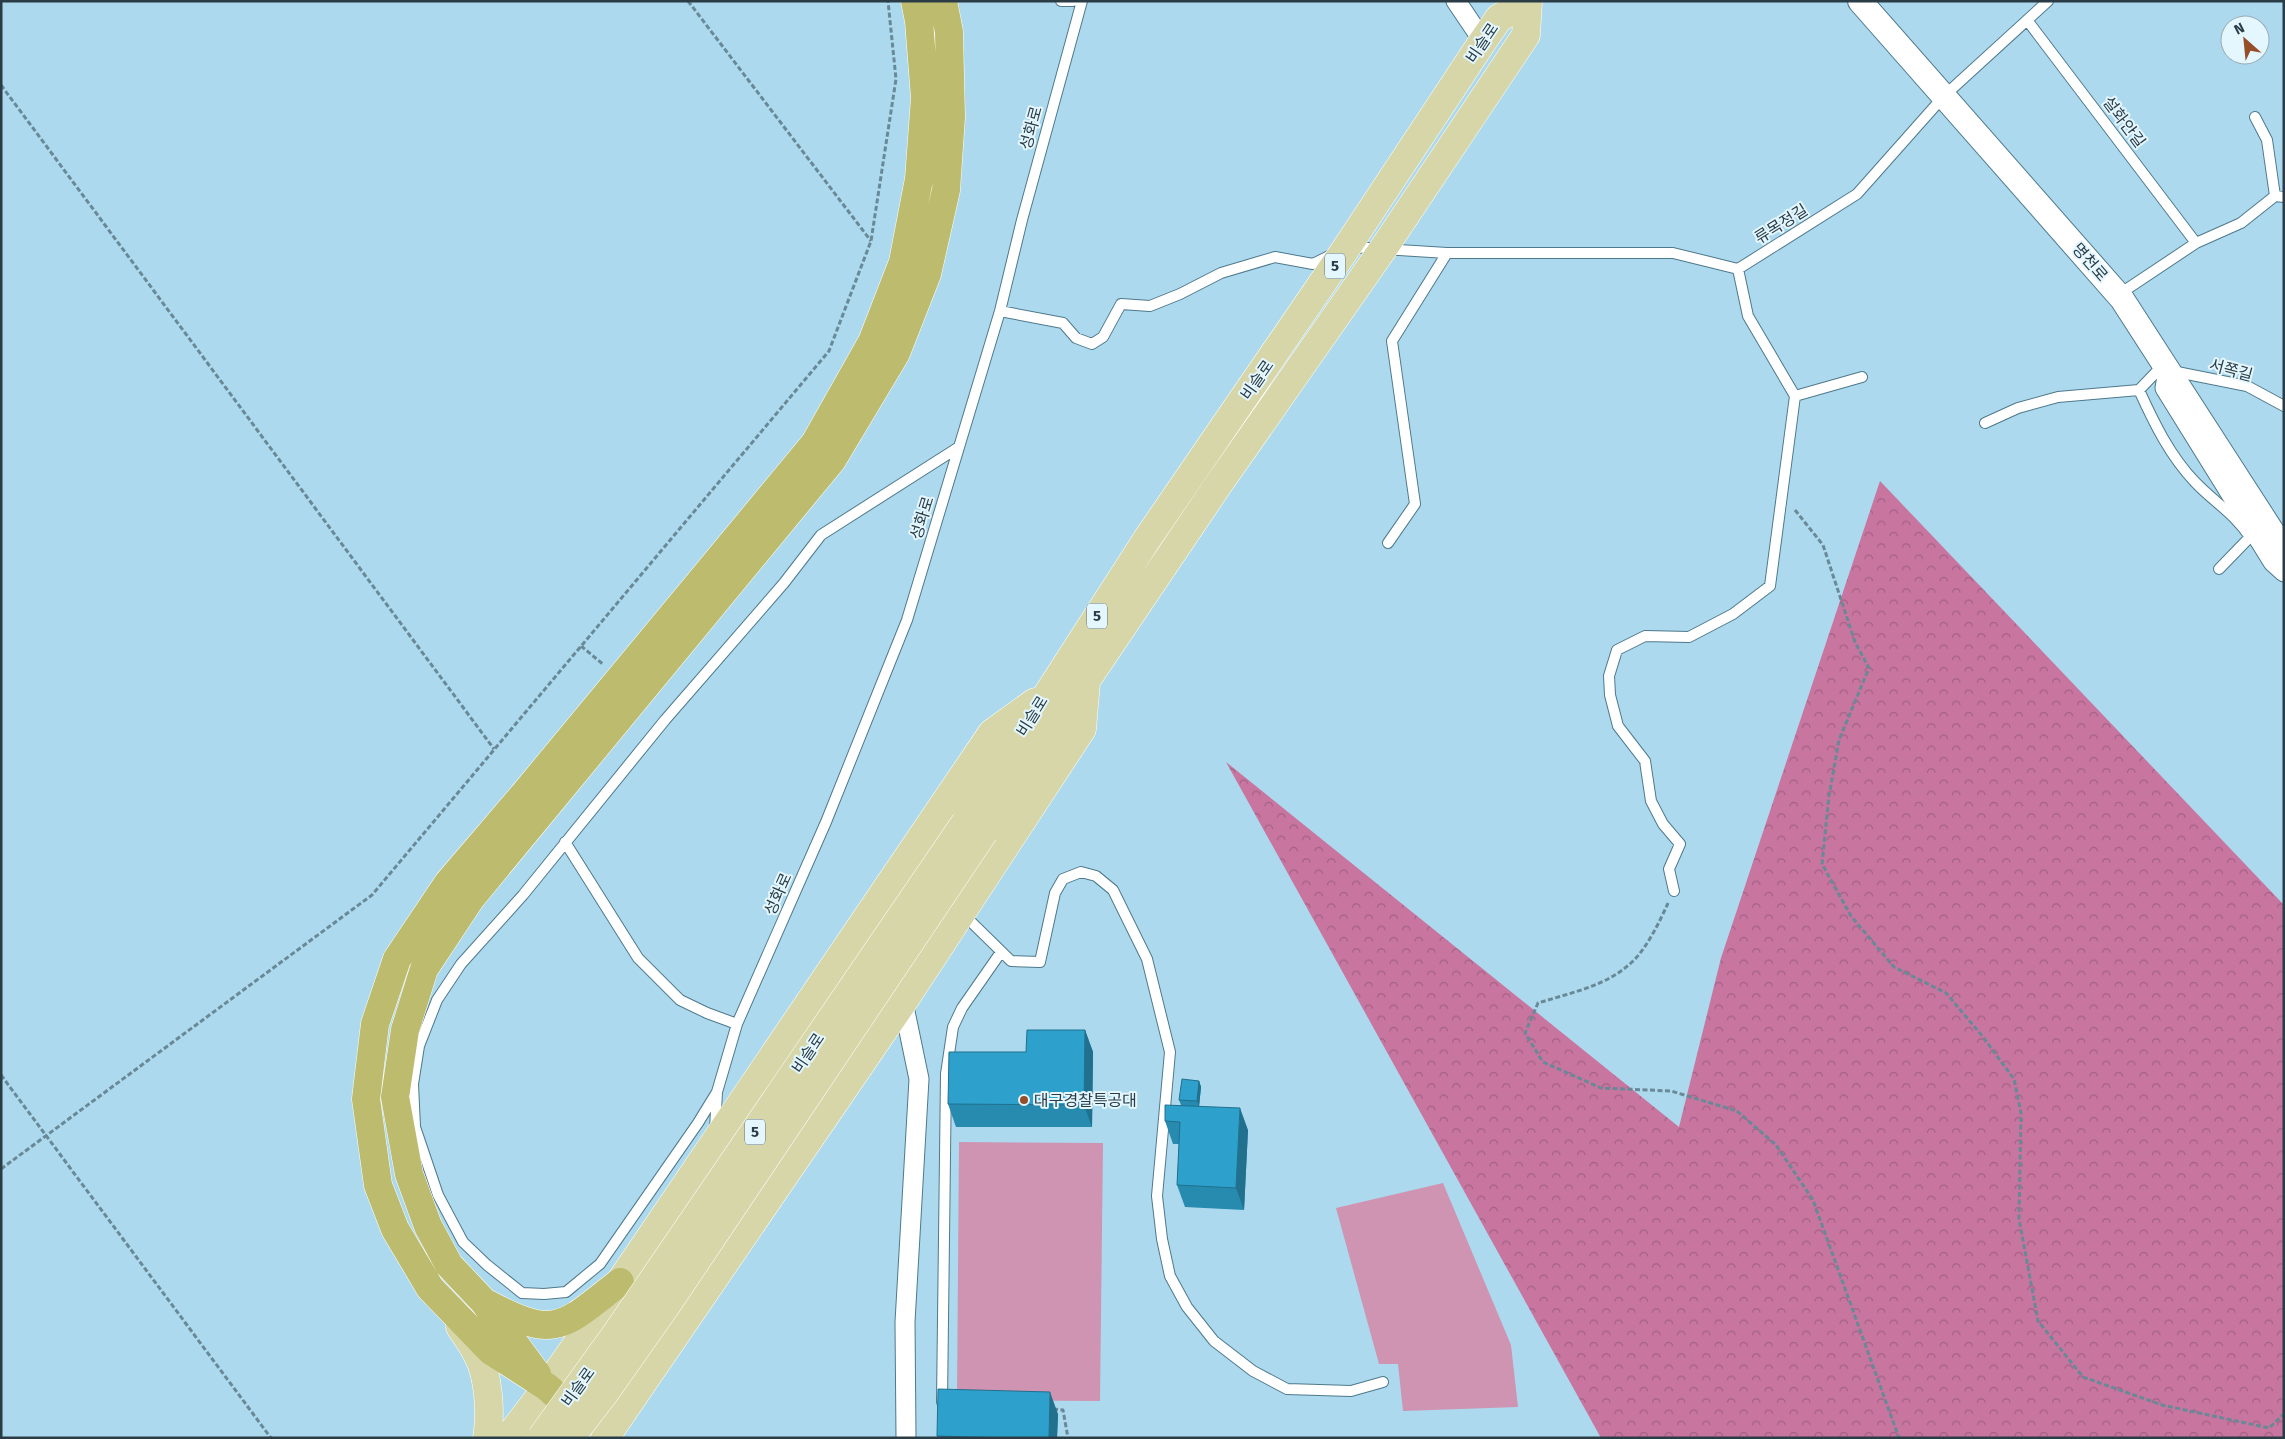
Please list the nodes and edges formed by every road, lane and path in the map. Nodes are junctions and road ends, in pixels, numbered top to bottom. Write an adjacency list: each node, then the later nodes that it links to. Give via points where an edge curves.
1 (688, 1): 18 (path)
2 (888, 1): 18 (path, via 896,79)
3 (915, 1): 56 (highway, via 926,98 918,179 903,262 872,342 815,443 448,883 397,959 374,1024 366,1099 378,1185 395,1229 430,1288)
4 (943, 1): 57 (highway, via 949,32 951,117 946,190 927,274 896,353 832,460 471,898 424,969 405,1030 395,1097 408,1174 428,1226 449,1265)
5 (1061, 1): 6 (lane)
6 (1073, 1)
7 (1082, 1): 25 (lane, 성화로)
8 (1456, 1): 13 (street)
9 (1860, 1): 15 (street, 명천로)
10 (2048, 1): 12 (lane, 류목정길)
11 (1528, 2): 13 (main road, 비슬로 / 5, via 1499,18); 21 (main road, 비슬로 / 5, via 1526,34)
12 (2027, 20): 15 (lane, 류목정길); 19 (lane, 설화안길)
13 (1483, 41): 20 (main road, 비슬로 / 5)
14 (1, 85): 42 (path)
15 (1944, 96): 23 (lane, 류목정길, via 1857,194); 24 (street, 명천로)
16 (2255, 117): 17 (lane, via 2267,140)
17 (2279, 196): 19 (lane, via 2241,223)
18 (871, 241): 38 (path, via 829,351)
19 (2196, 243): 24 (lane)
20 (1347, 247): 21 (lane); 25 (lane, via 1313,264 1275,258 1221,273 1150,306 1121,304 1103,337 1092,344 1076,338 1063,323); 41 (main road, 비슬로 / 5, via 1147,539)
21 (1383, 249): 22 (lane); 40 (main road, 비슬로 / 5)
22 (1447, 253): 23 (lane, via 1672,253); 34 (lane, via 1392,341 1415,504)
23 (1738, 268): 29 (lane, via 1748,316)
24 (2118, 295): 26 (street, 명천로)
25 (1000, 311): 32 (lane, 성화로)
26 (2166, 367): 28 (lane); 30 (lane, 서쪽길, via 2247,386); 35 (street, 명천로); 37 (street, via 2165,388 2273,562)
27 (1862, 377): 29 (lane)
28 (2139, 390): 31 (lane, via 2058,397 2018,408); 36 (lane, via 2159,434 2190,475 2239,520 2250,537)
29 (1795, 396): 33 (lane)
30 (2284, 406)
31 (1985, 423)
32 (959, 447): 44 (lane, via 821,534 784,583); 49 (lane, 성화로, via 907,620 826,822)
33 (1782, 494): 45 (lane, via 1770,586 1733,614 1689,637 1644,636 1617,650 1609,676 1618,726 1645,761 1651,801 1663,824 1680,844 1669,869); 62 (path, via 1823,545 1855,642 1869,668 1838,740 1822,864 1852,916 1894,968 1946,993 2014,1078 2021,1114 2019,1219 2038,1321 2083,1378 2162,1405 2269,1428)
34 (1388, 544)
35 (2284, 550)
36 (2219, 569)
37 (2284, 572)
38 (581, 646): 39 (path); 42 (path)
39 (604, 666)
40 (1086, 680): 43 (main road, 비슬로 / 5); 46 (main road, via 1082,729)
41 (1047, 694): 43 (main road, 비슬로 / 5); 53 (main road, via 992,732)
42 (494, 750): 52 (path, via 372,895)
43 (975, 827): 63 (main road, 비슬로 / 5, bridge, via 666,1306 604,1394); 67 (main road, 비슬로 / 5, bridge)
44 (565, 842): 49 (lane, via 638,958 680,1000); 51 (lane, via 524,895 461,964 437,1000 419,1046 413,1084 415,1127 438,1195 463,1242 522,1293 566,1292 600,1264)
45 (1674, 891): 70 (path, via 1658,924 1633,962 1602,982 1538,1003 1525,1033 1543,1062 1560,1070 1601,1088 1671,1091 1737,1110 1776,1145 1813,1200)
46 (962, 912): 47 (lane); 48 (main road)
47 (1001, 952): 58 (lane, via 1011,960 1040,962 1055,893 1063,879 1080,872 1096,876 1112,890 1147,959 1170,1052 1157,1196 1170,1276 1187,1307 1214,1341 1253,1371 1287,1389 1351,1391); 61 (lane, via 962,1008 953,1027 946,1074)
48 (903, 1002): 63 (main road); 68 (street, via 919,1079 905,1322)
49 (737, 1024): 51 (lane, 성화로)
50 (1, 1075): 52 (path)
51 (717, 1092): 53 (lane)
52 (46, 1136): 54 (path); 64 (path)
53 (714, 1144): 55 (main road)
54 (1, 1169)
55 (620, 1282): 57 (highway, via 571,1320 554,1326 516,1318); 59 (main road)
56 (440, 1297): 59 (highway, via 491,1351); 65 (main road, via 478,1355 487,1391)
57 (484, 1302): 59 (highway)
58 (1383, 1382)
59 (547, 1387): 63 (highway); 66 (main road)
60 (1045, 1409): 69 (path, via 1063,1410)
61 (942, 1414)
62 (2284, 1414)
63 (588, 1432)
64 (271, 1438)
65 (487, 1438)
66 (508, 1438)
67 (541, 1438)
68 (906, 1438)
69 (1068, 1438)
70 (1899, 1438)

